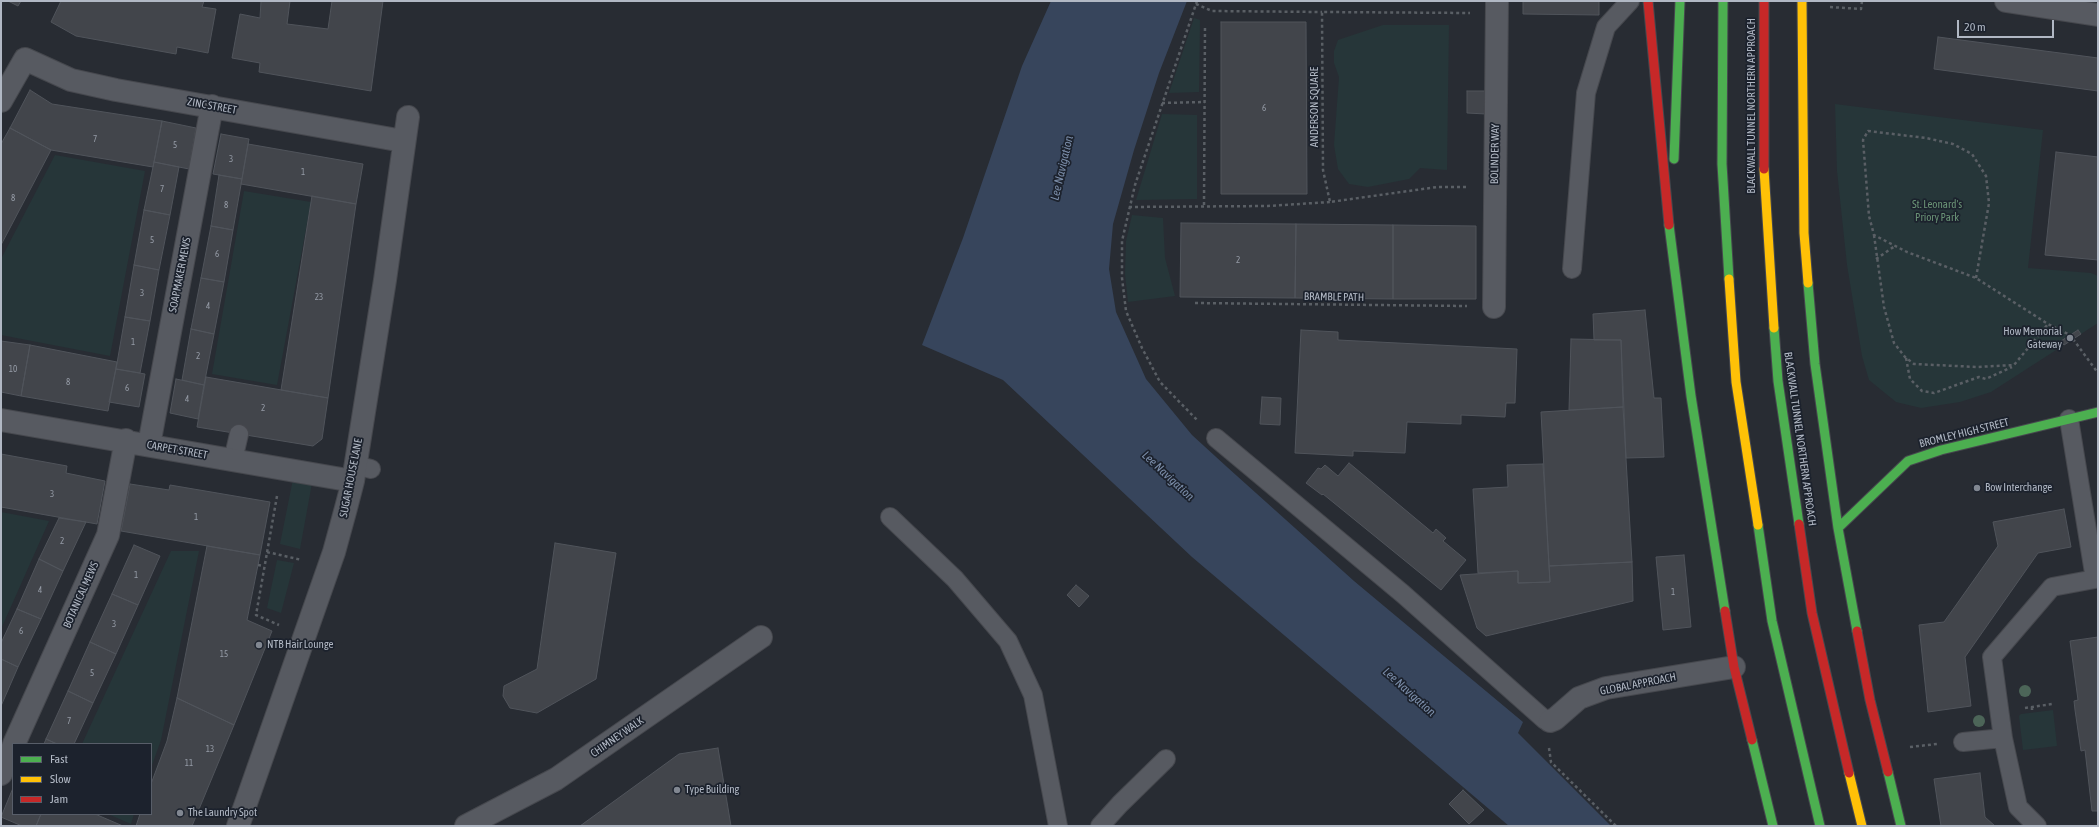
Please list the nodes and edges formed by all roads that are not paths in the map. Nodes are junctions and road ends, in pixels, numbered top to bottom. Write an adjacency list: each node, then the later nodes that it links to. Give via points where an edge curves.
1 (1497, 1): 16 (street, BOLINDER WAY)
2 (1630, 1): 15 (lane, via 1606,27 1586,93)
3 (1648, 1): 14 (main road)
4 (1680, 1): 14 (main road)
5 (1723, 1): 42 (main road, via 1722,164 1736,382 1772,621)
6 (1764, 1): 43 (main road, BLACKWALL TUNNEL NORTHERN APPROACH, via 1763,161 1778,381 1812,613)
7 (1802, 1): 27 (main road, via 1804,233 1815,364)
8 (2006, 1): 9 (street)
9 (2098, 15)
10 (1, 101): 11 (street, ZINC STREET, via 25,59 71,80)
11 (212, 106): 13 (street, ZINC STREET); 23 (street, SOAPMAKER MEWS)
12 (408, 117): 13 (street, SUGAR HOUSE LANE)
13 (404, 141): 25 (street, SUGAR HOUSE LANE)
14 (1671, 250): 29 (main road, via 1691,396)
15 (1572, 270)
16 (1494, 307)
17 (2098, 412): 18 (main road, BROMLEY HIGH STREET)
18 (2069, 419): 27 (main road, BROMLEY HIGH STREET, via 1921,455 1908,461); 31 (lane, via 2095,579 2052,587 1992,657)
19 (1, 420): 22 (street, CARPET STREET)
20 (239, 434): 24 (lane)
21 (1216, 438): 30 (lane, via 1404,594)
22 (126, 440): 23 (street, CARPET STREET); 33 (street, BOTANICAL MEWS, via 108,536)
23 (149, 445): 24 (street, CARPET STREET)
24 (233, 460): 25 (street, CARPET STREET)
25 (360, 471): 37 (street, SUGAR HOUSE LANE)
26 (890, 517): 39 (lane, via 955,579 1008,641 1033,694)
27 (1838, 528): 44 (main road, via 1870,700)
28 (761, 637): 38 (street, CHIMNEY WALK, via 556,779)
29 (1734, 667): 30 (street, GLOBAL APPROACH, via 1606,688 1578,698); 41 (main road)
30 (1550, 722)
31 (2003, 738): 32 (lane); 45 (lane, via 2018,807)
32 (1964, 742)
33 (14, 743)
34 (12, 749): 36 (street)
35 (1166, 759): 40 (lane)
36 (1, 774)
37 (238, 826)
38 (466, 826)
39 (1058, 826)
40 (1100, 826)
41 (1773, 826)
42 (1820, 826)
43 (1862, 826)
44 (1901, 826)
45 (2037, 826)

